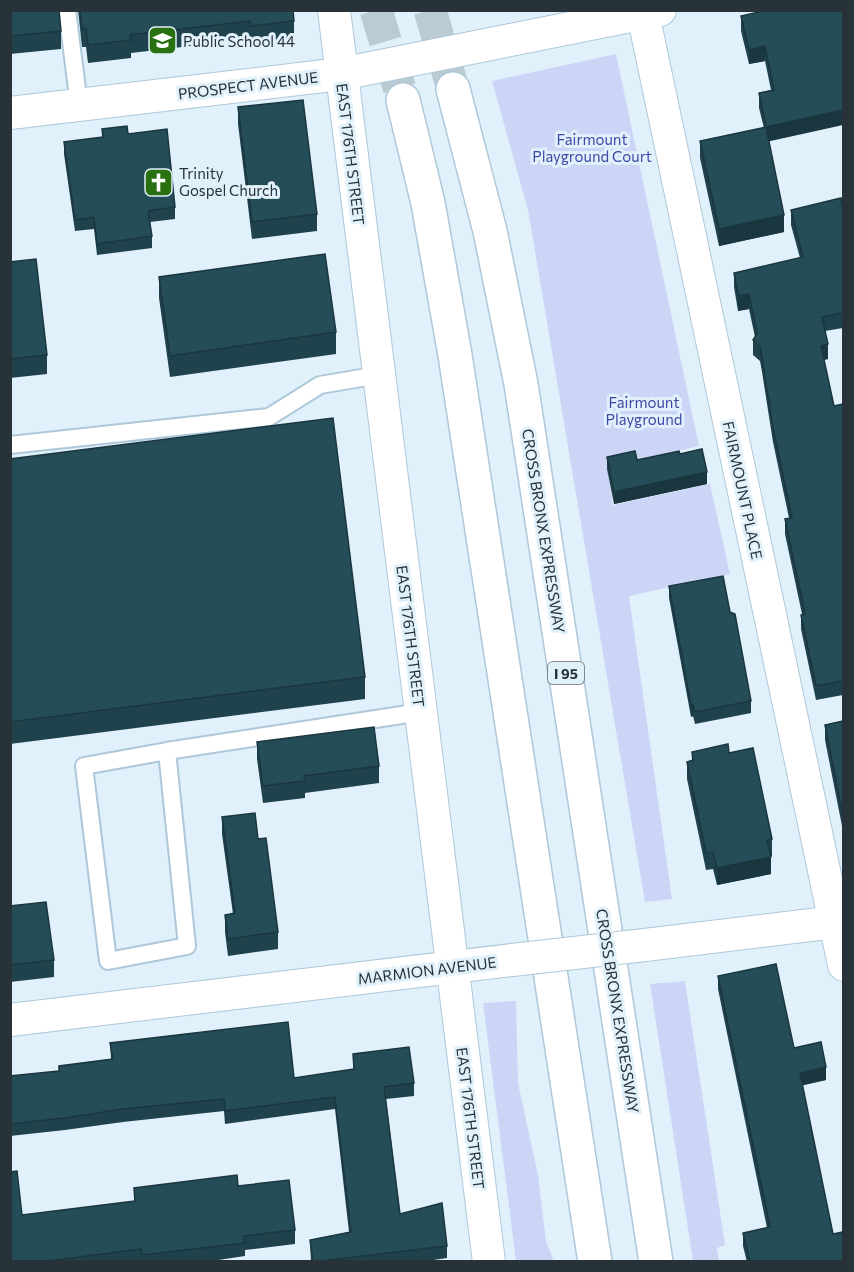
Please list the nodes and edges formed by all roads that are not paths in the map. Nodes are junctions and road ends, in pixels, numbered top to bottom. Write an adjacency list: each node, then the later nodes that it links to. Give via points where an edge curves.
1 (67, 10): 7 (lane)
2 (334, 10): 4 (street, EAST 176TH STREET)
3 (651, 12): 4 (street, PROSPECT AVENUE); 13 (street, FAIRMOUNT PLACE)
4 (341, 74): 7 (street, PROSPECT AVENUE); 9 (street, EAST 176TH STREET)
5 (453, 89): 19 (highway, CROSS BRONX EXPRESSWAY / I 95, via 499,271 521,384)
6 (403, 100): 18 (highway, via 428,203 459,375)
7 (79, 105): 8 (street, PROSPECT AVENUE)
8 (10, 113)
9 (379, 375): 10 (lane, via 320,385 269,417); 11 (street, EAST 176TH STREET)
10 (10, 445)
11 (421, 712): 12 (lane); 15 (street, EAST 176TH STREET)
12 (167, 751): 12 (lane, via 187,946 108,961 84,766)
13 (839, 922): 14 (street, FAIRMOUNT PLACE); 15 (street, MARMION AVENUE, bridge)
14 (843, 965)
15 (453, 967): 16 (street, MARMION AVENUE); 17 (street, EAST 176TH STREET)
16 (10, 1020)
17 (489, 1262)
18 (595, 1262)
19 (656, 1262)

